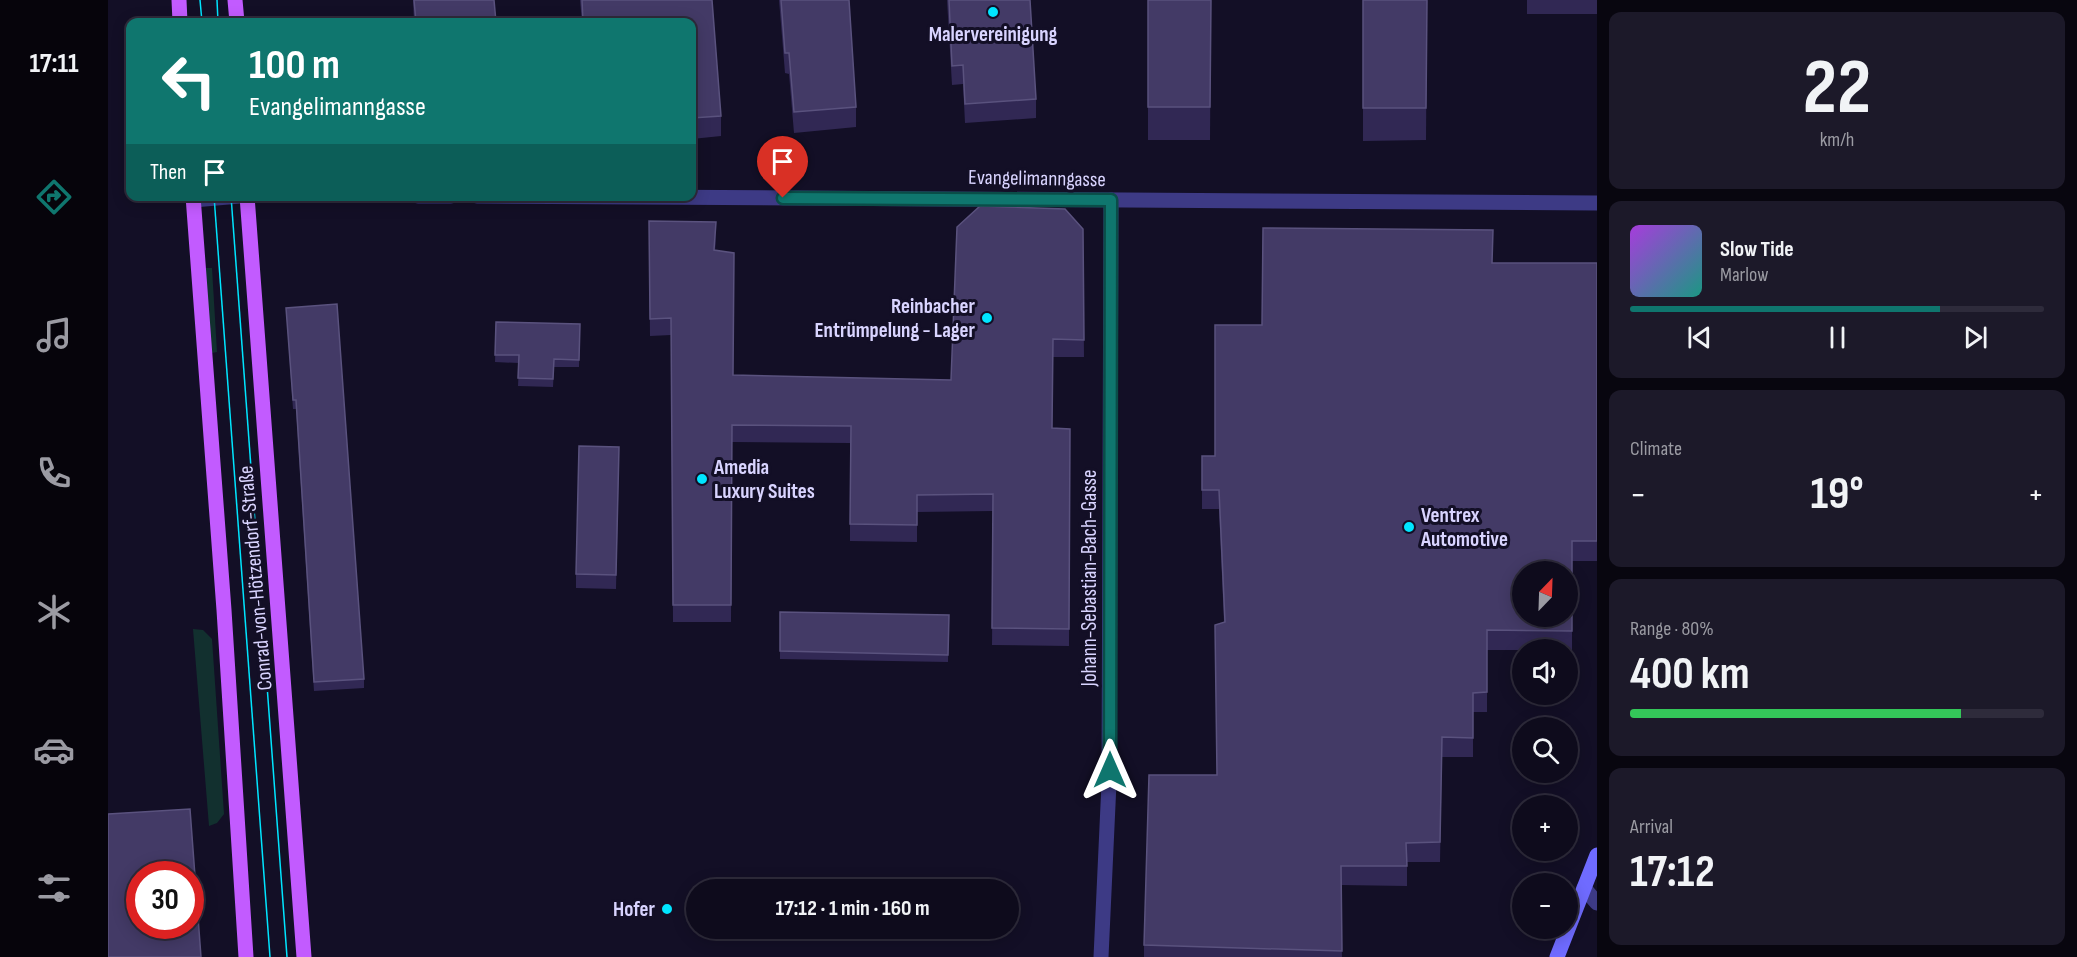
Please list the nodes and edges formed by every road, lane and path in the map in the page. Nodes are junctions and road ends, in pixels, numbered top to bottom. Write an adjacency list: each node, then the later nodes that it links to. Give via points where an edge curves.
1 (179, 0): 3 (main road)
2 (235, 0): 4 (main road)
3 (180, 18)
4 (237, 18)
5 (696, 197): 6 (street, Evangelimanngasse)
6 (1111, 200): 9 (street, Evangelimanngasse); 15 (street, Johann-Sebastian-Bach-Gasse, via 1110,783)
7 (193, 201): 13 (main road, Conrad-von-Hötzendorf-Straße)
8 (247, 201): 14 (main road, Conrad-von-Hötzendorf-Straße)
9 (1597, 202)
10 (1597, 855): 11 (main road)
11 (1584, 888): 12 (street); 16 (main road)
12 (1597, 903)
13 (246, 957)
14 (304, 957)
15 (1101, 957)
16 (1557, 957)

